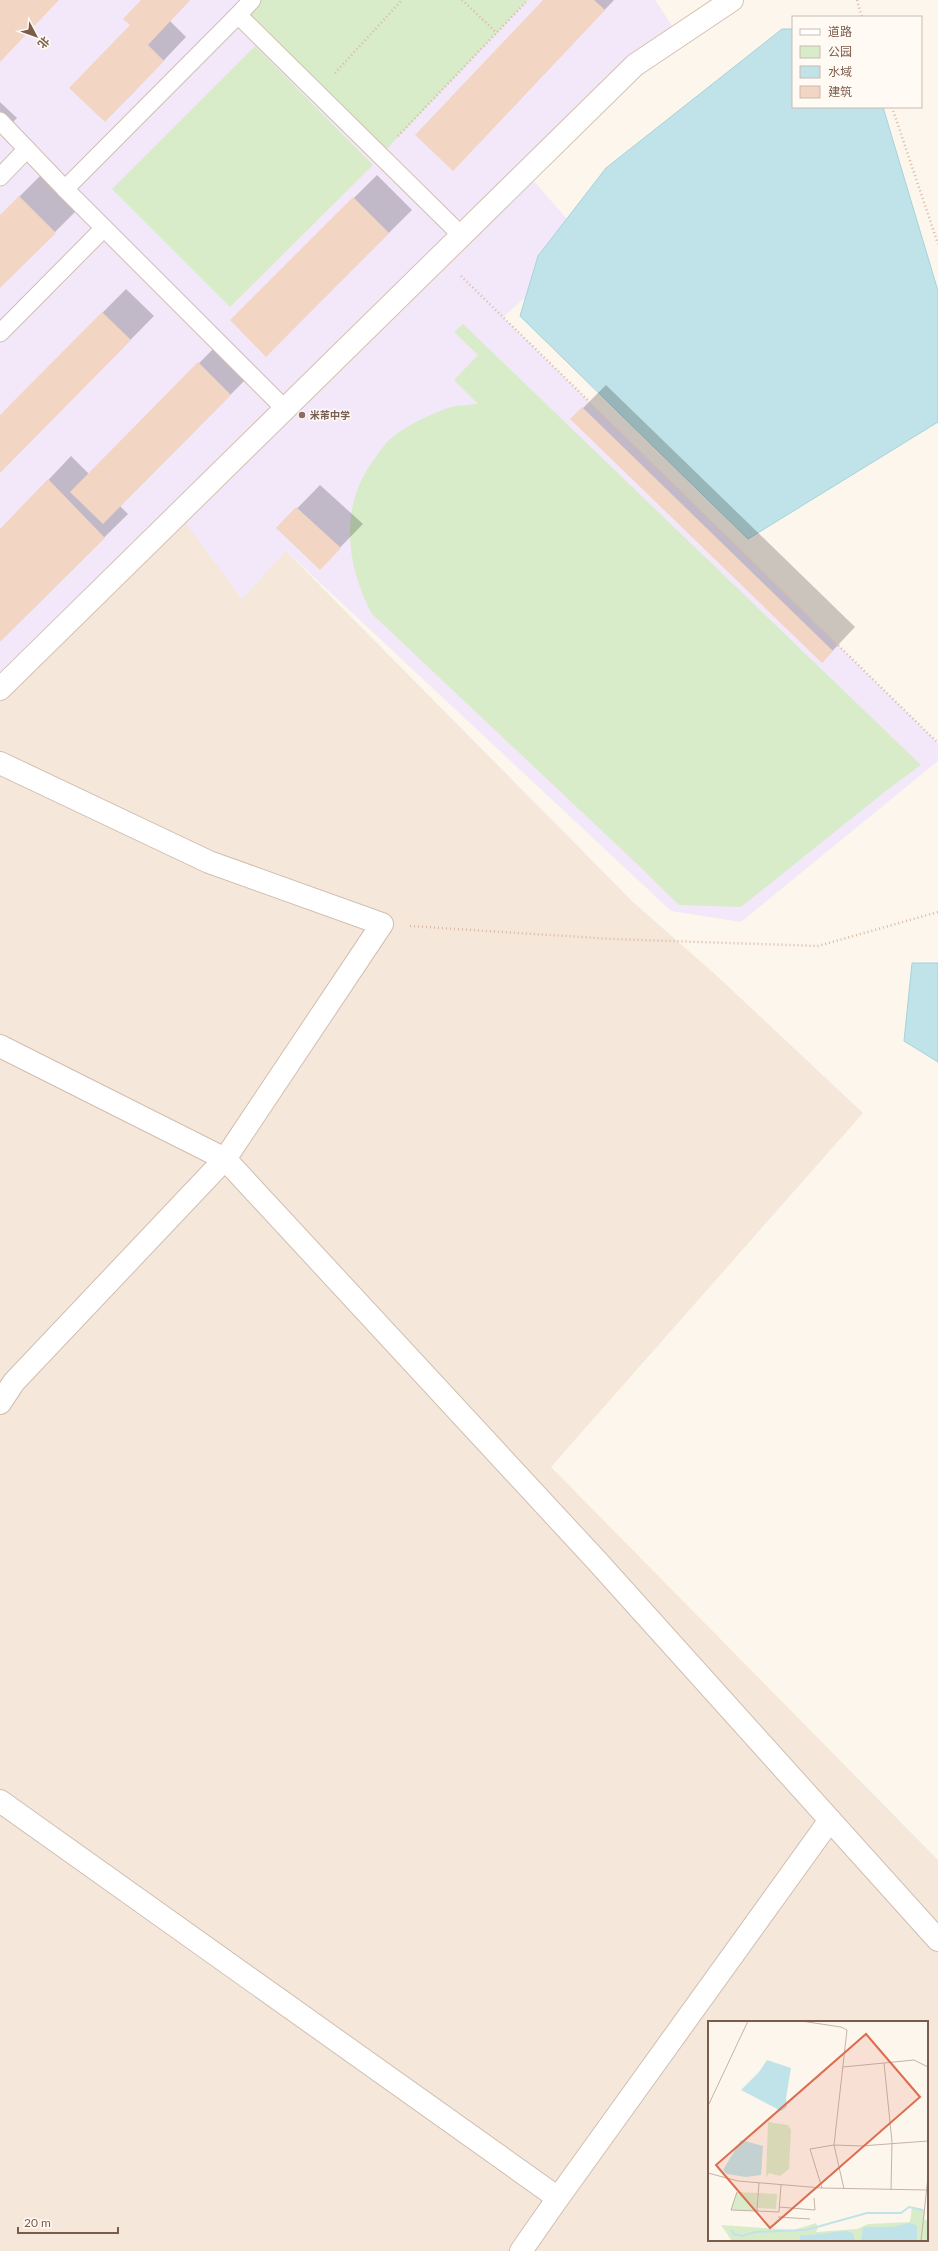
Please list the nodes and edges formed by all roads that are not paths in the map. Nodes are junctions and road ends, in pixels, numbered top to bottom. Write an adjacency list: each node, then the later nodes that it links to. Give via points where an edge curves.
1 (252, 0): 3 (lane)
2 (732, 0): 9 (street, via 635,65)
3 (238, 15): 7 (lane); 9 (lane)
4 (0, 121): 5 (lane)
5 (27, 149): 6 (lane); 7 (lane)
6 (0, 177)
7 (65, 189): 8 (lane)
8 (104, 228): 10 (lane); 11 (lane)
9 (462, 236): 11 (street)
10 (0, 333)
11 (285, 409): 12 (street)
12 (0, 689)
13 (0, 763): 15 (street, via 209,862 382,924)
14 (0, 1046): 15 (street)
15 (225, 1159): 16 (street, via 14,1382); 18 (street, via 592,1555)
16 (0, 1403)
17 (0, 1801): 20 (street)
18 (830, 1820): 19 (street); 20 (street)
19 (938, 1940)
20 (558, 2198): 21 (street)
21 (521, 2251)

